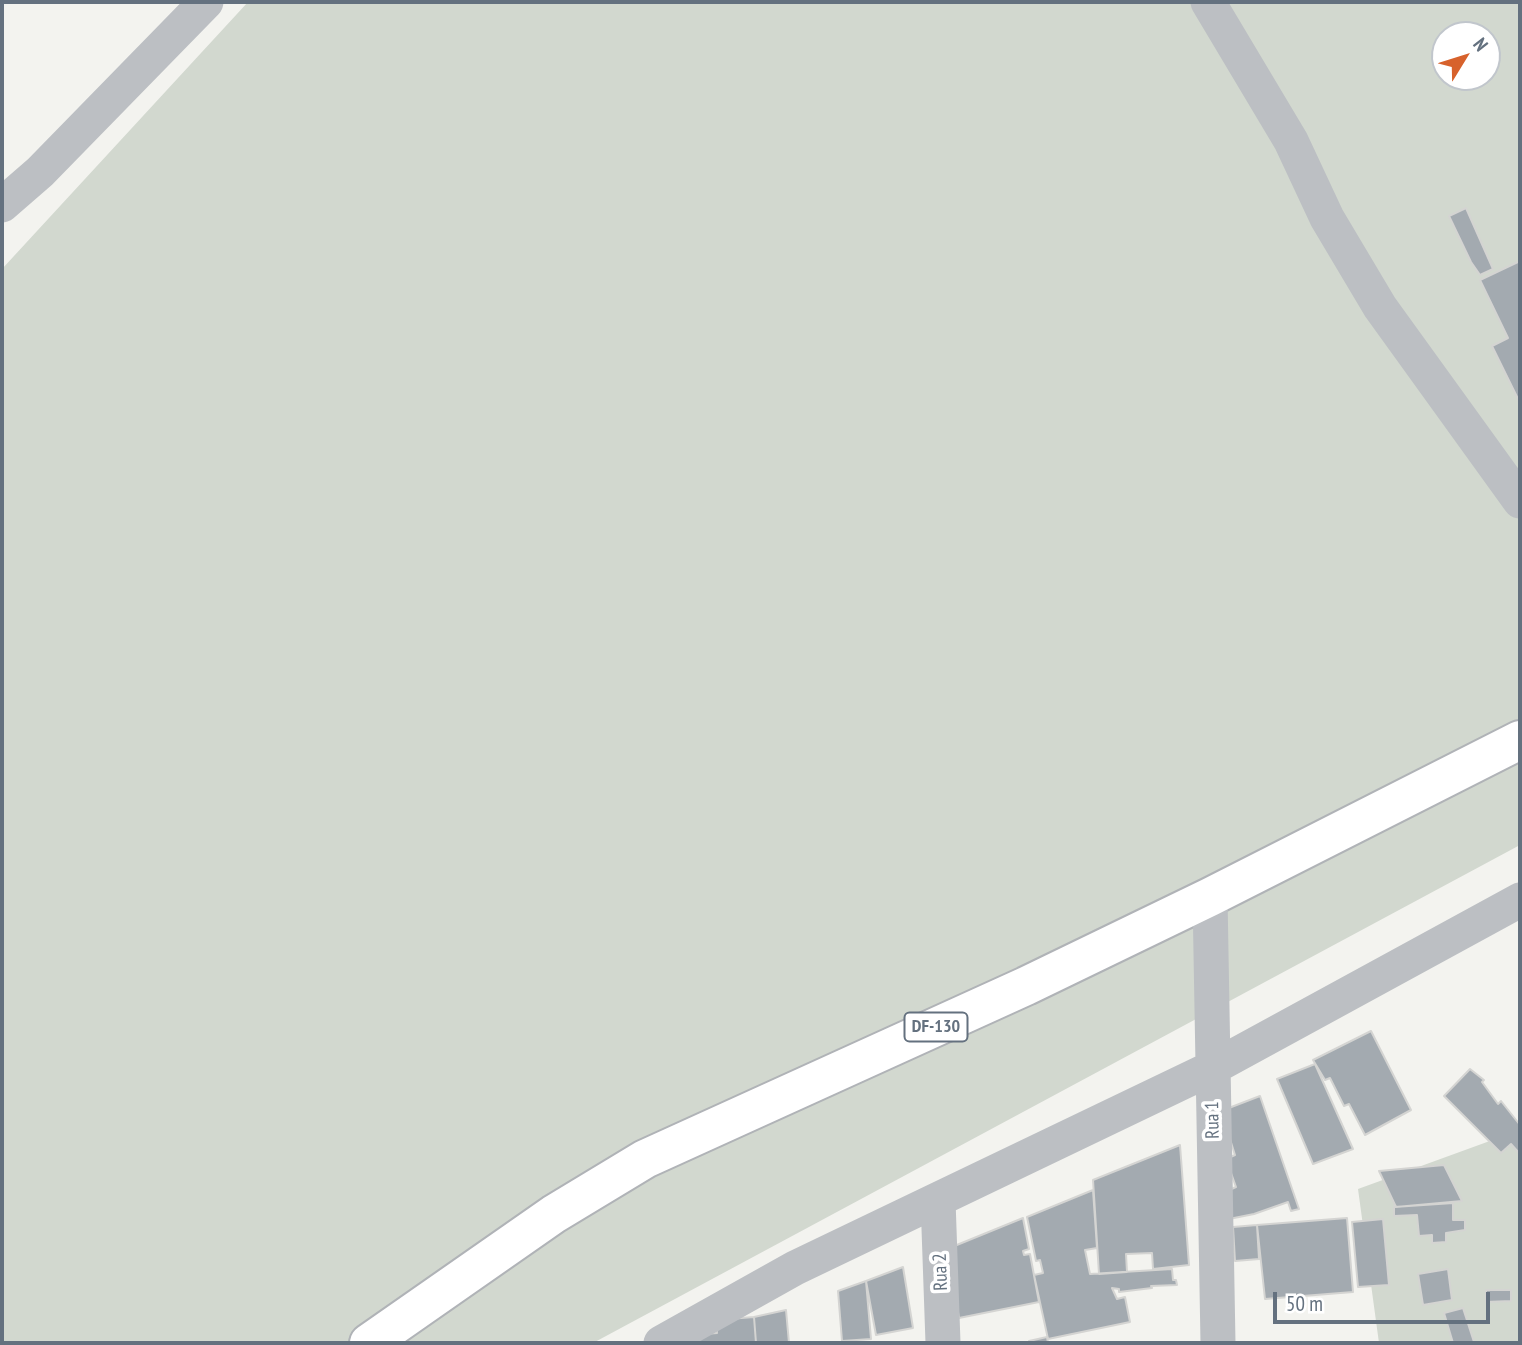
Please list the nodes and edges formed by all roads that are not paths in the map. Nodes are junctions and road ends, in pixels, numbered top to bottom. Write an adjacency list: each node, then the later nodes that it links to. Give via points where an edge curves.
1 (206, 2): 3 (street)
2 (1208, 2): 4 (street, via 1292,141 1326,218 1380,307)
3 (2, 205)
4 (1520, 501)
5 (1520, 740): 6 (main road, DF-130)
6 (1210, 897): 8 (street, Rua 1); 10 (main road, DF-130, via 645,1159 554,1214)
7 (1520, 900): 8 (street)
8 (1212, 1068): 9 (street); 13 (street, Rua 1)
9 (939, 1200): 11 (street, via 795,1268); 12 (street, Rua 2)
10 (369, 1343)
11 (662, 1343)
12 (943, 1343)
13 (1218, 1343)

